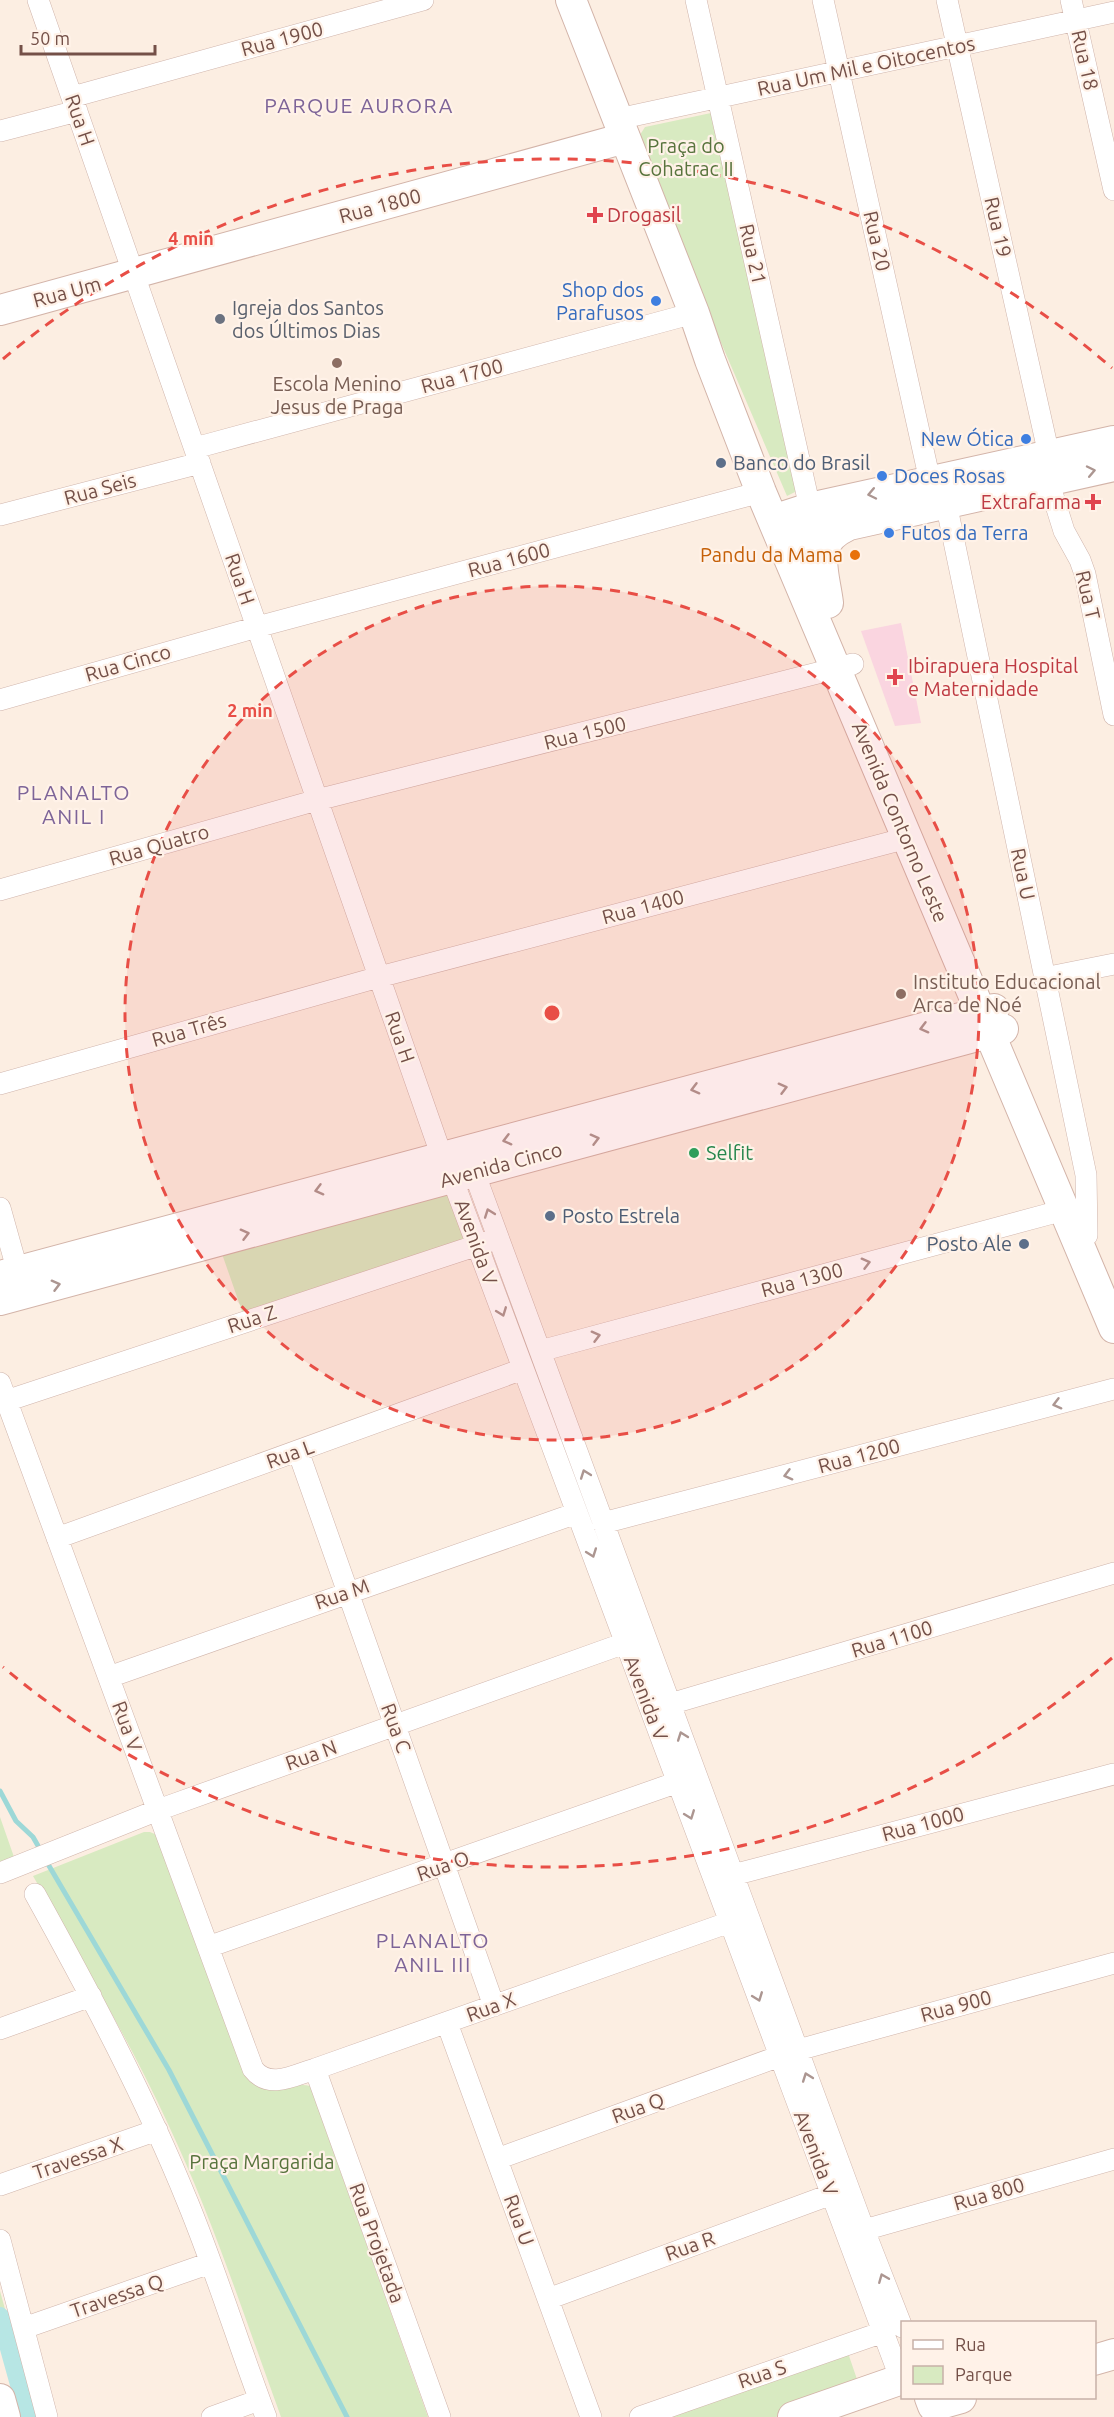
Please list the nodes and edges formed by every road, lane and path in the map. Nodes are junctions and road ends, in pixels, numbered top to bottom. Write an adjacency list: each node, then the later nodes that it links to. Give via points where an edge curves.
1 (38, 0): 12 (street, Rua H)
2 (423, 0): 12 (street, Rua 1900)
3 (571, 0): 13 (main road, Avenida Contorno Leste)
4 (696, 0): 11 (street, Rua 21)
5 (823, 0): 10 (street, Rua 20)
6 (946, 0): 9 (street, Rua 19)
7 (1073, 10): 8 (street, Rua Um Mil e Oitocentos); 9 (street, Rua Um Mil e Oitocentos); 15 (street, Rua 18)
8 (1114, 12)
9 (957, 46): 10 (street, Rua Um Mil e Oitocentos); 22 (street, Rua 19)
10 (839, 72): 11 (street, Rua Um Mil e Oitocentos); 24 (street, Rua 20)
11 (718, 98): 13 (street, Rua Um Mil e Oitocentos); 26 (street, Rua 21)
12 (74, 104): 14 (street, Rua 1900); 16 (street, Rua H)
13 (622, 129): 16 (main road, Rua 1800); 18 (main road, Avenida Contorno Leste)
14 (0, 131)
15 (1114, 190)
16 (134, 273): 17 (main road, Rua Um); 20 (street, Rua H)
17 (0, 310)
18 (694, 313): 20 (street, Rua 1700); 23 (main road, Avenida Contorno Leste); 26 (main road, Avenida Contorno Leste)
19 (1114, 441): 22 (main road)
20 (197, 455): 25 (street, Rua Seis); 29 (street, Rua H)
21 (1114, 466): 22 (main road, one-way to 21)
22 (1049, 468): 24 (main road); 32 (street, Rua T, via 1064,531 1085,574)
23 (761, 492): 26 (main road, Avenida Contorno Leste); 29 (street, Rua 1600)
24 (938, 492): 26 (main road, one-way to 26); 27 (main road); 38 (street, Rua U)
25 (0, 515)
26 (791, 525): 27 (main road); 28 (main road, Avenida Contorno Leste); 30 (main road, Avenida Contorno Leste)
27 (849, 525): 28 (main road, via 829,536 823,547)
28 (828, 603): 30 (main road, Avenida Contorno Leste)
29 (257, 627): 31 (street, Rua Cinco); 33 (street, Rua H)
30 (844, 667): 33 (street, Rua 1500); 34 (main road, Avenida Contorno Leste); 39 (main road, Avenida Contorno Leste)
31 (0, 700)
32 (1114, 715)
33 (317, 800): 35 (street, Rua Quatro); 37 (street, Rua H)
34 (907, 838): 37 (street, Rua 1400); 39 (main road, Avenida Contorno Leste)
35 (0, 890)
36 (1114, 964): 38 (street)
37 (379, 977): 40 (street, Rua Três); 41 (street, Rua H)
38 (1044, 978): 44 (street, Rua U, via 1086,1175)
39 (992, 1021): 41 (main road, Avenida Cinco); 43 (main road, Avenida Contorno Leste); 44 (main road, Avenida Contorno Leste)
40 (0, 1084)
41 (456, 1169): 45 (street, Avenida V, one-way to 41); 46 (street, Avenida V); 47 (main road, Avenida Cinco)
42 (0, 1208): 47 (street)
43 (1064, 1210): 44 (main road, Avenida Contorno Leste); 50 (street, Rua 1300, one-way to 43)
44 (1082, 1237): 48 (main road, Avenida Contorno Leste); 49 (main road, Avenida Contorno Leste)
45 (498, 1238): 46 (street, Rua Z); 50 (street, Avenida V)
46 (477, 1245): 51 (street, Avenida V, one-way to 51); 53 (street, Rua Z)
47 (11, 1285)
48 (1114, 1300)
49 (1114, 1328)
50 (540, 1351): 56 (street, Avenida V, one-way to 50)
51 (523, 1370): 54 (street, Rua L); 55 (street, Avenida V)
52 (1114, 1389): 56 (street, Rua 1200, one-way to 56)
53 (3, 1392): 57 (street, Rua V)
54 (298, 1451): 57 (street, Rua L); 59 (street, Rua C)
55 (577, 1513): 59 (street, Rua M); 60 (street, Avenida V, one-way to 60)
56 (603, 1523): 62 (street, Avenida V)
57 (57, 1538): 61 (street, Rua V)
58 (1114, 1573): 62 (street, Rua 1100)
59 (348, 1592): 61 (street, Rua M); 63 (street, Rua C)
60 (625, 1643): 63 (street, Rua N); 65 (street, Avenida V)
61 (109, 1677): 66 (street, Rua V)
62 (670, 1704): 69 (street, Avenida V, one-way to 62)
63 (395, 1724): 66 (street, Rua N); 67 (street, Rua C)
64 (1114, 1774): 69 (street, Rua 1000)
65 (678, 1782): 67 (street, Rua O); 71 (street, Avenida V, one-way to 71)
66 (158, 1810): 68 (street, Rua N); 72 (street, Rua V)
67 (445, 1865): 72 (street, Rua O); 75 (street, Rua C)
68 (0, 1874)
69 (733, 1875): 78 (street, Avenida V)
70 (35, 1894): 74 (street)
71 (730, 1922): 75 (street, Rua X); 78 (street, Avenida V, one-way to 78)
72 (208, 1947): 79 (street, Rua V)
73 (1114, 1963): 78 (street, Rua 900)
74 (91, 1996): 77 (street); 81 (street)
75 (494, 2006): 76 (street, Rua X)
76 (447, 2023): 80 (street, Rua X); 82 (street, Rua U)
77 (0, 2029)
78 (789, 2053): 82 (street, Rua Q); 85 (street, Avenida V); 86 (street, Avenida V, one-way to 78)
79 (253, 2069): 80 (street, Rua X, via 264,2079 276,2081)
80 (315, 2069): 103 (street, Rua Projetada)
81 (157, 2130): 84 (street, Travessa X); 88 (street)
82 (497, 2159): 89 (street, Rua U)
83 (1114, 2159): 86 (street, Rua 800)
84 (0, 2185)
85 (832, 2194): 89 (street, Rua R); 91 (street, Avenida V)
86 (864, 2230): 91 (street, Avenida V, one-way to 86)
87 (0, 2240): 90 (street)
88 (210, 2263): 90 (street, Travessa Q); 99 (street)
89 (548, 2299): 104 (street, Rua U)
90 (24, 2328): 101 (street)
91 (893, 2329): 94 (street, Avenida V); 105 (street, Rua S)
92 (1114, 2354): 93 (main road)
93 (1096, 2360)
94 (901, 2374)
95 (901, 2380): 106 (main road)
96 (0, 2399): 100 (main road)
97 (956, 2399): 98 (main road)
98 (934, 2407)
99 (263, 2408): 102 (street)
100 (5, 2417)
101 (47, 2417)
102 (212, 2417)
103 (440, 2417)
104 (591, 2417)
105 (640, 2417)
106 (793, 2417)

